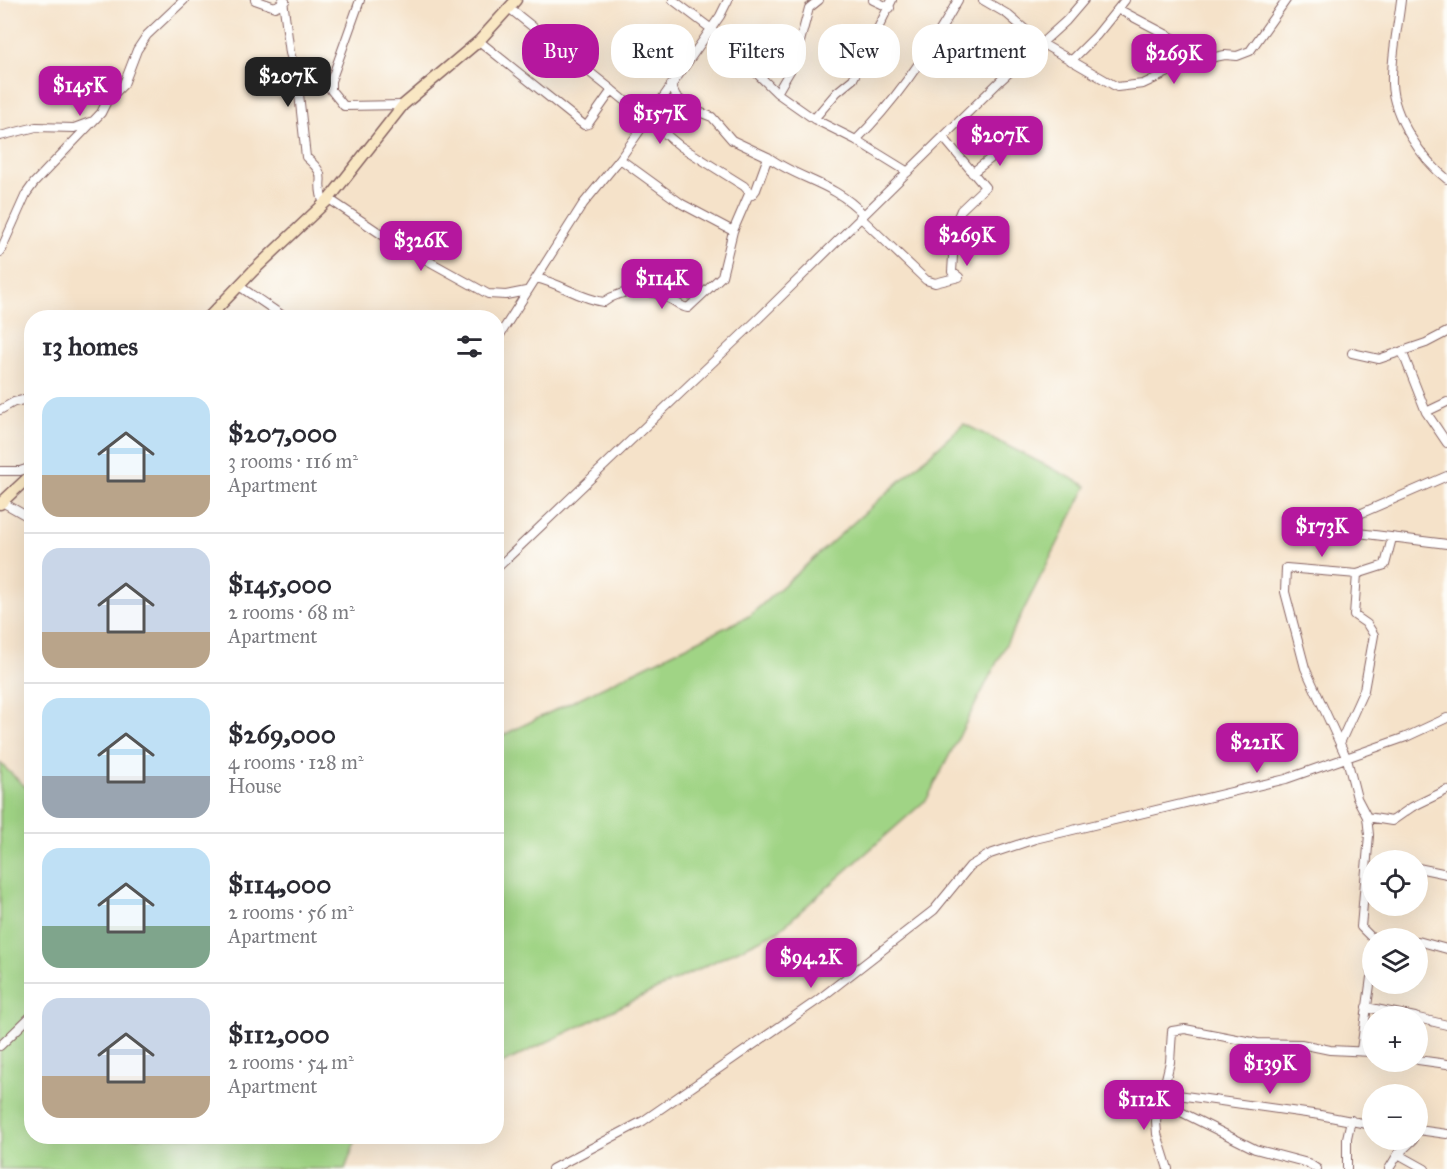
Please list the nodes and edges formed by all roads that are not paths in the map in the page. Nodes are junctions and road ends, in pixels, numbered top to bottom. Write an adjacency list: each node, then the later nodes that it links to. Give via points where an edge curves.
1 (184, 0): 35 (street, via 147,35 124,84)
2 (255, 0): 14 (street, via 275,7)
3 (360, 0): 32 (street, via 331,90 344,106)
4 (674, 0): 20 (street)
5 (728, 0): 18 (street)
6 (819, 0): 31 (street, via 809,8 794,64)
7 (873, 0): 16 (street)
8 (958, 0): 38 (street, via 907,81)
9 (983, 0): 19 (street)
10 (1084, 0): 22 (street)
11 (1125, 0): 17 (street)
12 (1286, 0): 25 (street, via 1250,51 1237,56)
13 (1401, 0): 44 (street, via 1394,94 1418,150)
14 (284, 1): 46 (street, via 306,158 320,168 318,186)
15 (512, 4): 23 (main road); 30 (street)
16 (891, 4): 33 (street, via 853,79)
17 (1118, 9): 25 (street); 26 (street)
18 (713, 24)
19 (1019, 24)
20 (707, 26)
21 (707, 32): 29 (street)
22 (1048, 36)
23 (479, 41): 30 (street, via 584,126); 32 (main road)
24 (1048, 47): 26 (street)
25 (1209, 57): 26 (street, via 1143,84 1117,87)
26 (1071, 61)
27 (762, 78): 31 (street)
28 (1005, 78): 37 (street)
29 (671, 85): 34 (street); 40 (street, via 688,108 712,117 732,140)
30 (612, 90): 34 (street)
31 (777, 93): 33 (street)
32 (403, 105): 46 (main road)
33 (814, 119): 38 (street)
34 (646, 120): 41 (street); 45 (street, via 744,186)
35 (94, 121): 36 (street, via 74,128 36,127); 49 (street, via 26,194)
36 (0, 136)
37 (943, 137): 42 (street); 43 (street)
38 (856, 140): 42 (street)
39 (1013, 141): 43 (street)
40 (768, 157): 45 (street, via 756,190); 47 (street, via 818,181 856,206)
41 (620, 159): 48 (street, via 682,204); 50 (street, via 583,204)
42 (908, 172): 47 (street)
43 (972, 172): 47 (street, via 985,187 961,210 955,224 952,272 959,276 935,283 926,280)
44 (1447, 179)
45 (749, 194): 48 (street)
46 (327, 202): 51 (main road); 52 (street, via 488,294)
47 (861, 215): 72 (street)
48 (733, 231): 50 (street, via 722,276 688,308 662,296 627,290 604,302 589,300 556,282)
49 (0, 252)
50 (536, 278): 52 (street)
51 (239, 286): 53 (main road); 54 (street)
52 (526, 291): 55 (street)
53 (216, 310)
54 (274, 310)
55 (504, 328)
56 (1447, 332): 57 (street)
57 (1402, 351): 58 (street, via 1380,359); 62 (street)
58 (1352, 353)
59 (24, 400): 61 (street)
60 (1447, 402): 62 (street)
61 (0, 410)
62 (1426, 412): 63 (street)
63 (1447, 443)
64 (24, 470): 65 (street)
65 (0, 471)
66 (1447, 476): 70 (street, via 1325,529)
67 (24, 481): 68 (main road)
68 (1, 503): 69 (street)
69 (24, 515)
70 (1392, 538): 71 (street); 73 (street, via 1385,565)
71 (1447, 544)
72 (504, 561)
73 (1357, 574): 75 (street, via 1354,615 1374,635 1364,690); 75 (street, via 1286,568 1285,592 1305,668)
74 (1447, 718): 76 (street)
75 (1340, 743): 76 (street)
76 (1347, 759): 78 (street, via 1357,798); 99 (street, via 1286,779 1035,839 990,854 970,866 934,910 818,1000 643,1121)
77 (1447, 790): 78 (street, via 1392,821)
78 (1367, 817): 81 (street)
79 (1428, 870): 80 (street)
80 (1447, 874)
81 (1362, 928)
82 (1428, 944): 83 (street)
83 (1447, 949)
84 (1428, 1020): 86 (street)
85 (24, 1024): 88 (street)
86 (1447, 1025)
87 (1362, 1041): 89 (street)
88 (0, 1046)
89 (1361, 1050): 92 (street, via 1257,1043 1185,1029 1172,1031)
90 (1428, 1062): 91 (street)
91 (1447, 1065)
92 (1164, 1093): 93 (street); 100 (street, via 1157,1134); 101 (street, via 1171,1107 1255,1149)
93 (1351, 1120): 94 (street); 102 (street)
94 (1362, 1123)
95 (1430, 1132): 96 (street)
96 (1447, 1134)
97 (1402, 1150): 98 (street)
98 (1398, 1154): 103 (street); 104 (street)
99 (552, 1169)
100 (1168, 1169)
101 (1317, 1169)
102 (1347, 1169)
103 (1389, 1169)
104 (1425, 1169)

